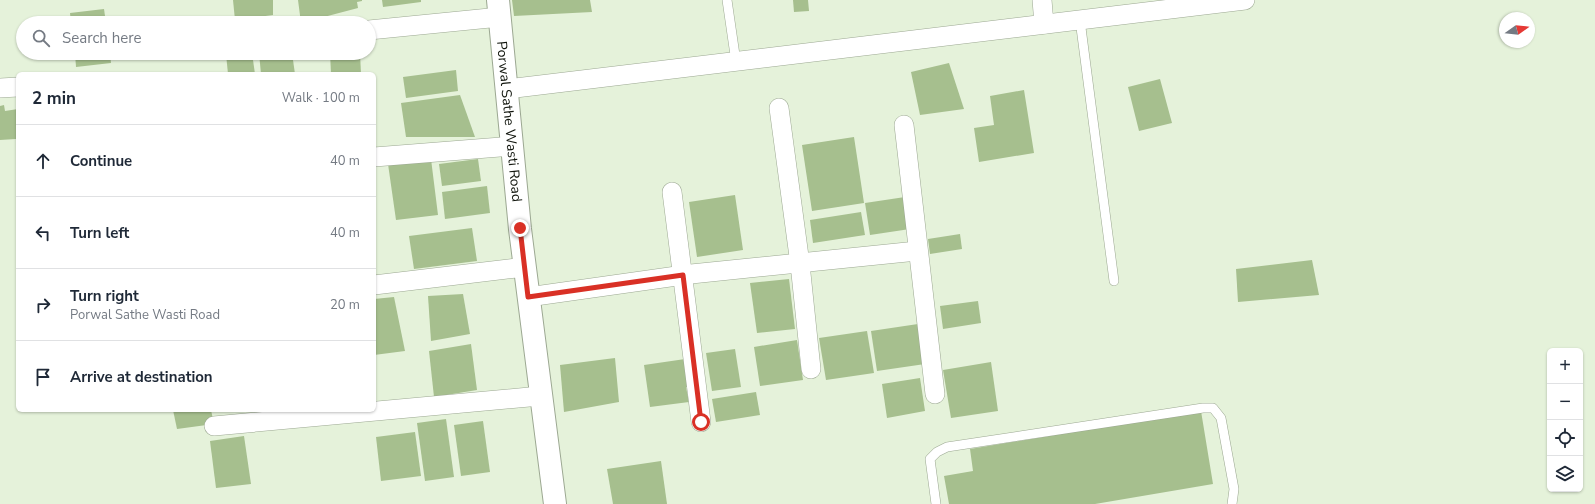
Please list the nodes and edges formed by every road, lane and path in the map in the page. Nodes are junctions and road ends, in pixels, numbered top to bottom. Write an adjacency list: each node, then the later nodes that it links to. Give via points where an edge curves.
1 (728, 0): 8 (lane)
2 (1042, 0): 6 (street)
3 (1245, 0): 5 (street)
4 (499, 8): 7 (street); 11 (street, Porwal Sathe Wasti Road)
5 (1080, 20): 6 (street); 21 (lane)
6 (1044, 24): 8 (street)
7 (376, 29)
8 (736, 62): 11 (street)
9 (16, 86): 10 (street)
10 (0, 88)
11 (507, 89): 14 (street, Porwal Sathe Wasti Road)
12 (778, 108): 18 (street)
13 (904, 125): 17 (street)
14 (512, 146): 15 (street); 19 (street, Porwal Sathe Wasti Road)
15 (376, 158)
16 (672, 192): 20 (street)
17 (917, 251): 18 (street); 25 (street)
18 (800, 264): 20 (street); 24 (street)
19 (525, 267): 22 (street); 23 (street, Porwal Sathe Wasti Road)
20 (683, 275): 23 (street); 29 (street)
21 (1114, 281)
22 (376, 285)
23 (528, 297): 26 (street, Porwal Sathe Wasti Road)
24 (811, 369)
25 (935, 394)
26 (540, 396): 27 (street); 31 (street, Porwal Sathe Wasti Road)
27 (376, 411)
28 (366, 412): 30 (street)
29 (701, 422)
30 (214, 426)
31 (555, 504)
32 (936, 504): 33 (lane, via 930,460 937,452 947,447 1213,408 1221,418 1234,489)
33 (1232, 504)

